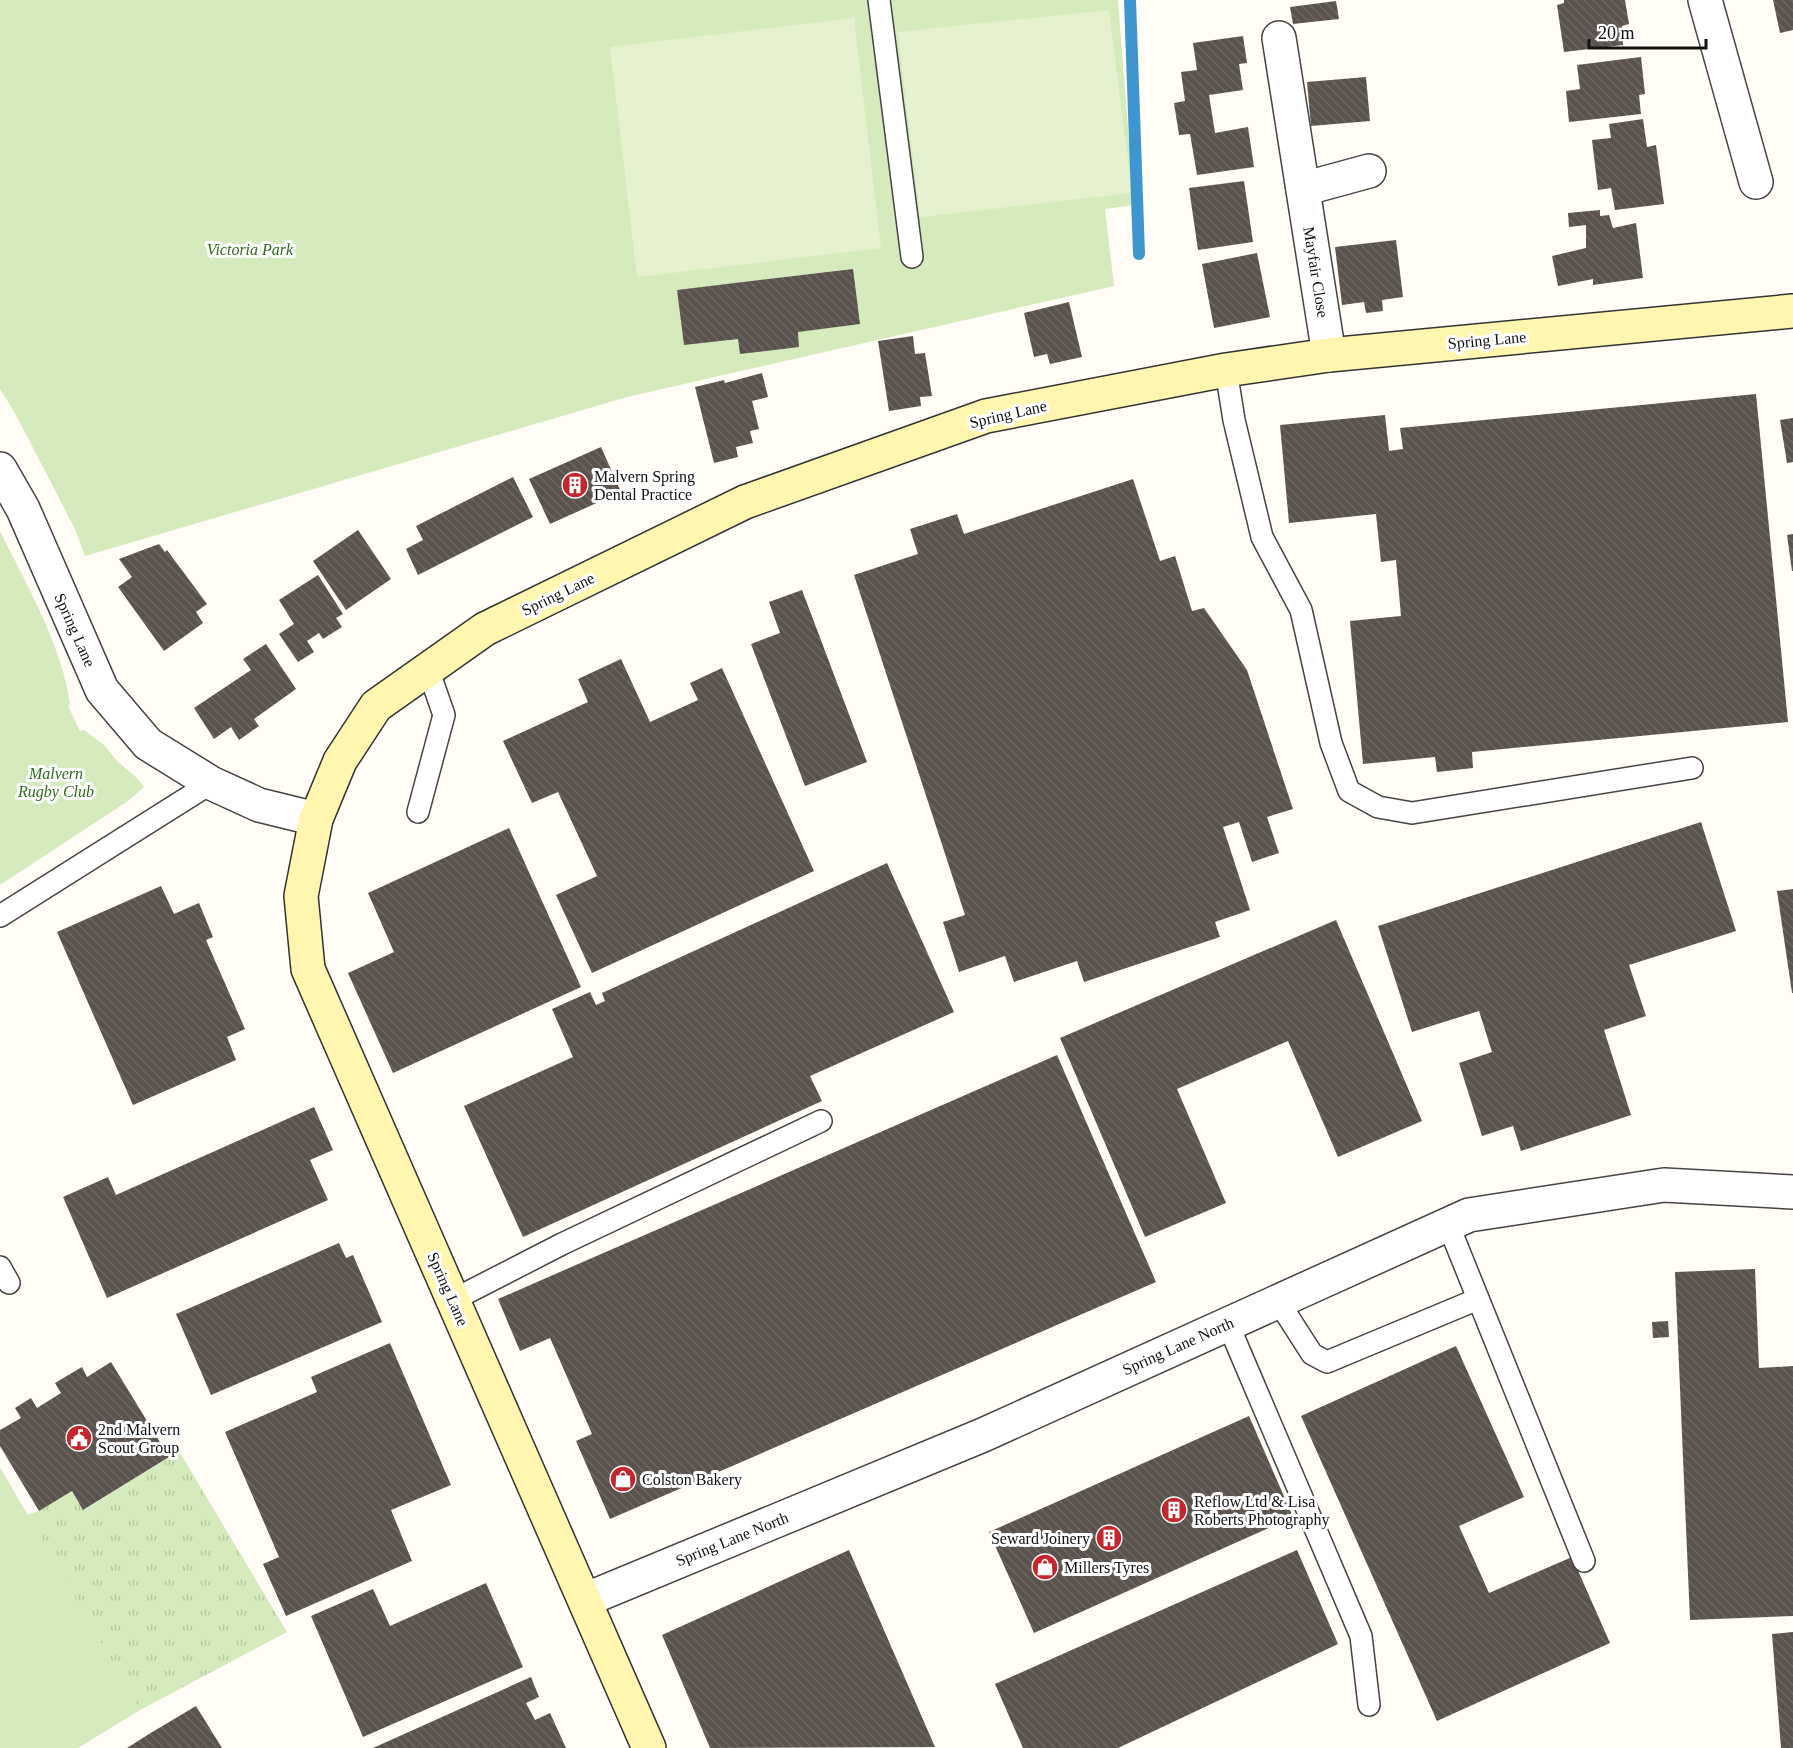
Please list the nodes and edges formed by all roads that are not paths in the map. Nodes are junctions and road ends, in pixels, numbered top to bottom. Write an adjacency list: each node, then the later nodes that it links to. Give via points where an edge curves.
1 (879, 0): 7 (lane)
2 (1705, 0): 5 (street)
3 (1279, 38): 6 (street, Mayfair Close)
4 (1369, 171): 6 (street)
5 (1756, 182)
6 (1303, 189): 9 (street, Mayfair Close)
7 (912, 257)
8 (1793, 311): 9 (street, Spring Lane)
9 (1329, 355): 10 (street, Spring Lane)
10 (1226, 370): 12 (street, Spring Lane, via 986,416 745,502 485,629); 13 (lane, via 1262,537 1301,610 1331,743 1349,791 1378,807 1412,813)
11 (0, 469): 14 (street, Spring Lane, via 23,509 102,690 148,744)
12 (428, 669): 15 (lane, via 444,715); 16 (street, Spring Lane, via 376,706 340,761)
13 (1692, 768)
14 (211, 783): 16 (street, Spring Lane, via 259,805); 17 (lane)
15 (418, 813)
16 (316, 819): 22 (street, Spring Lane, via 301,896 308,969)
17 (0, 916)
18 (821, 1121): 22 (lane)
19 (1793, 1192): 20 (street, Spring Lane North, via 1664,1185 1469,1215)
20 (1448, 1224): 21 (lane); 23 (street, Spring Lane North)
21 (1478, 1299): 23 (lane, via 1327,1362 1312,1354); 25 (lane)
22 (453, 1300): 26 (street, Spring Lane)
23 (1278, 1301): 24 (street, Spring Lane North)
24 (1228, 1324): 26 (street, Spring Lane North, via 983,1435); 27 (lane, via 1361,1636)
25 (1584, 1561)
26 (585, 1600): 28 (street, Spring Lane)
27 (1369, 1705)
28 (649, 1748)

